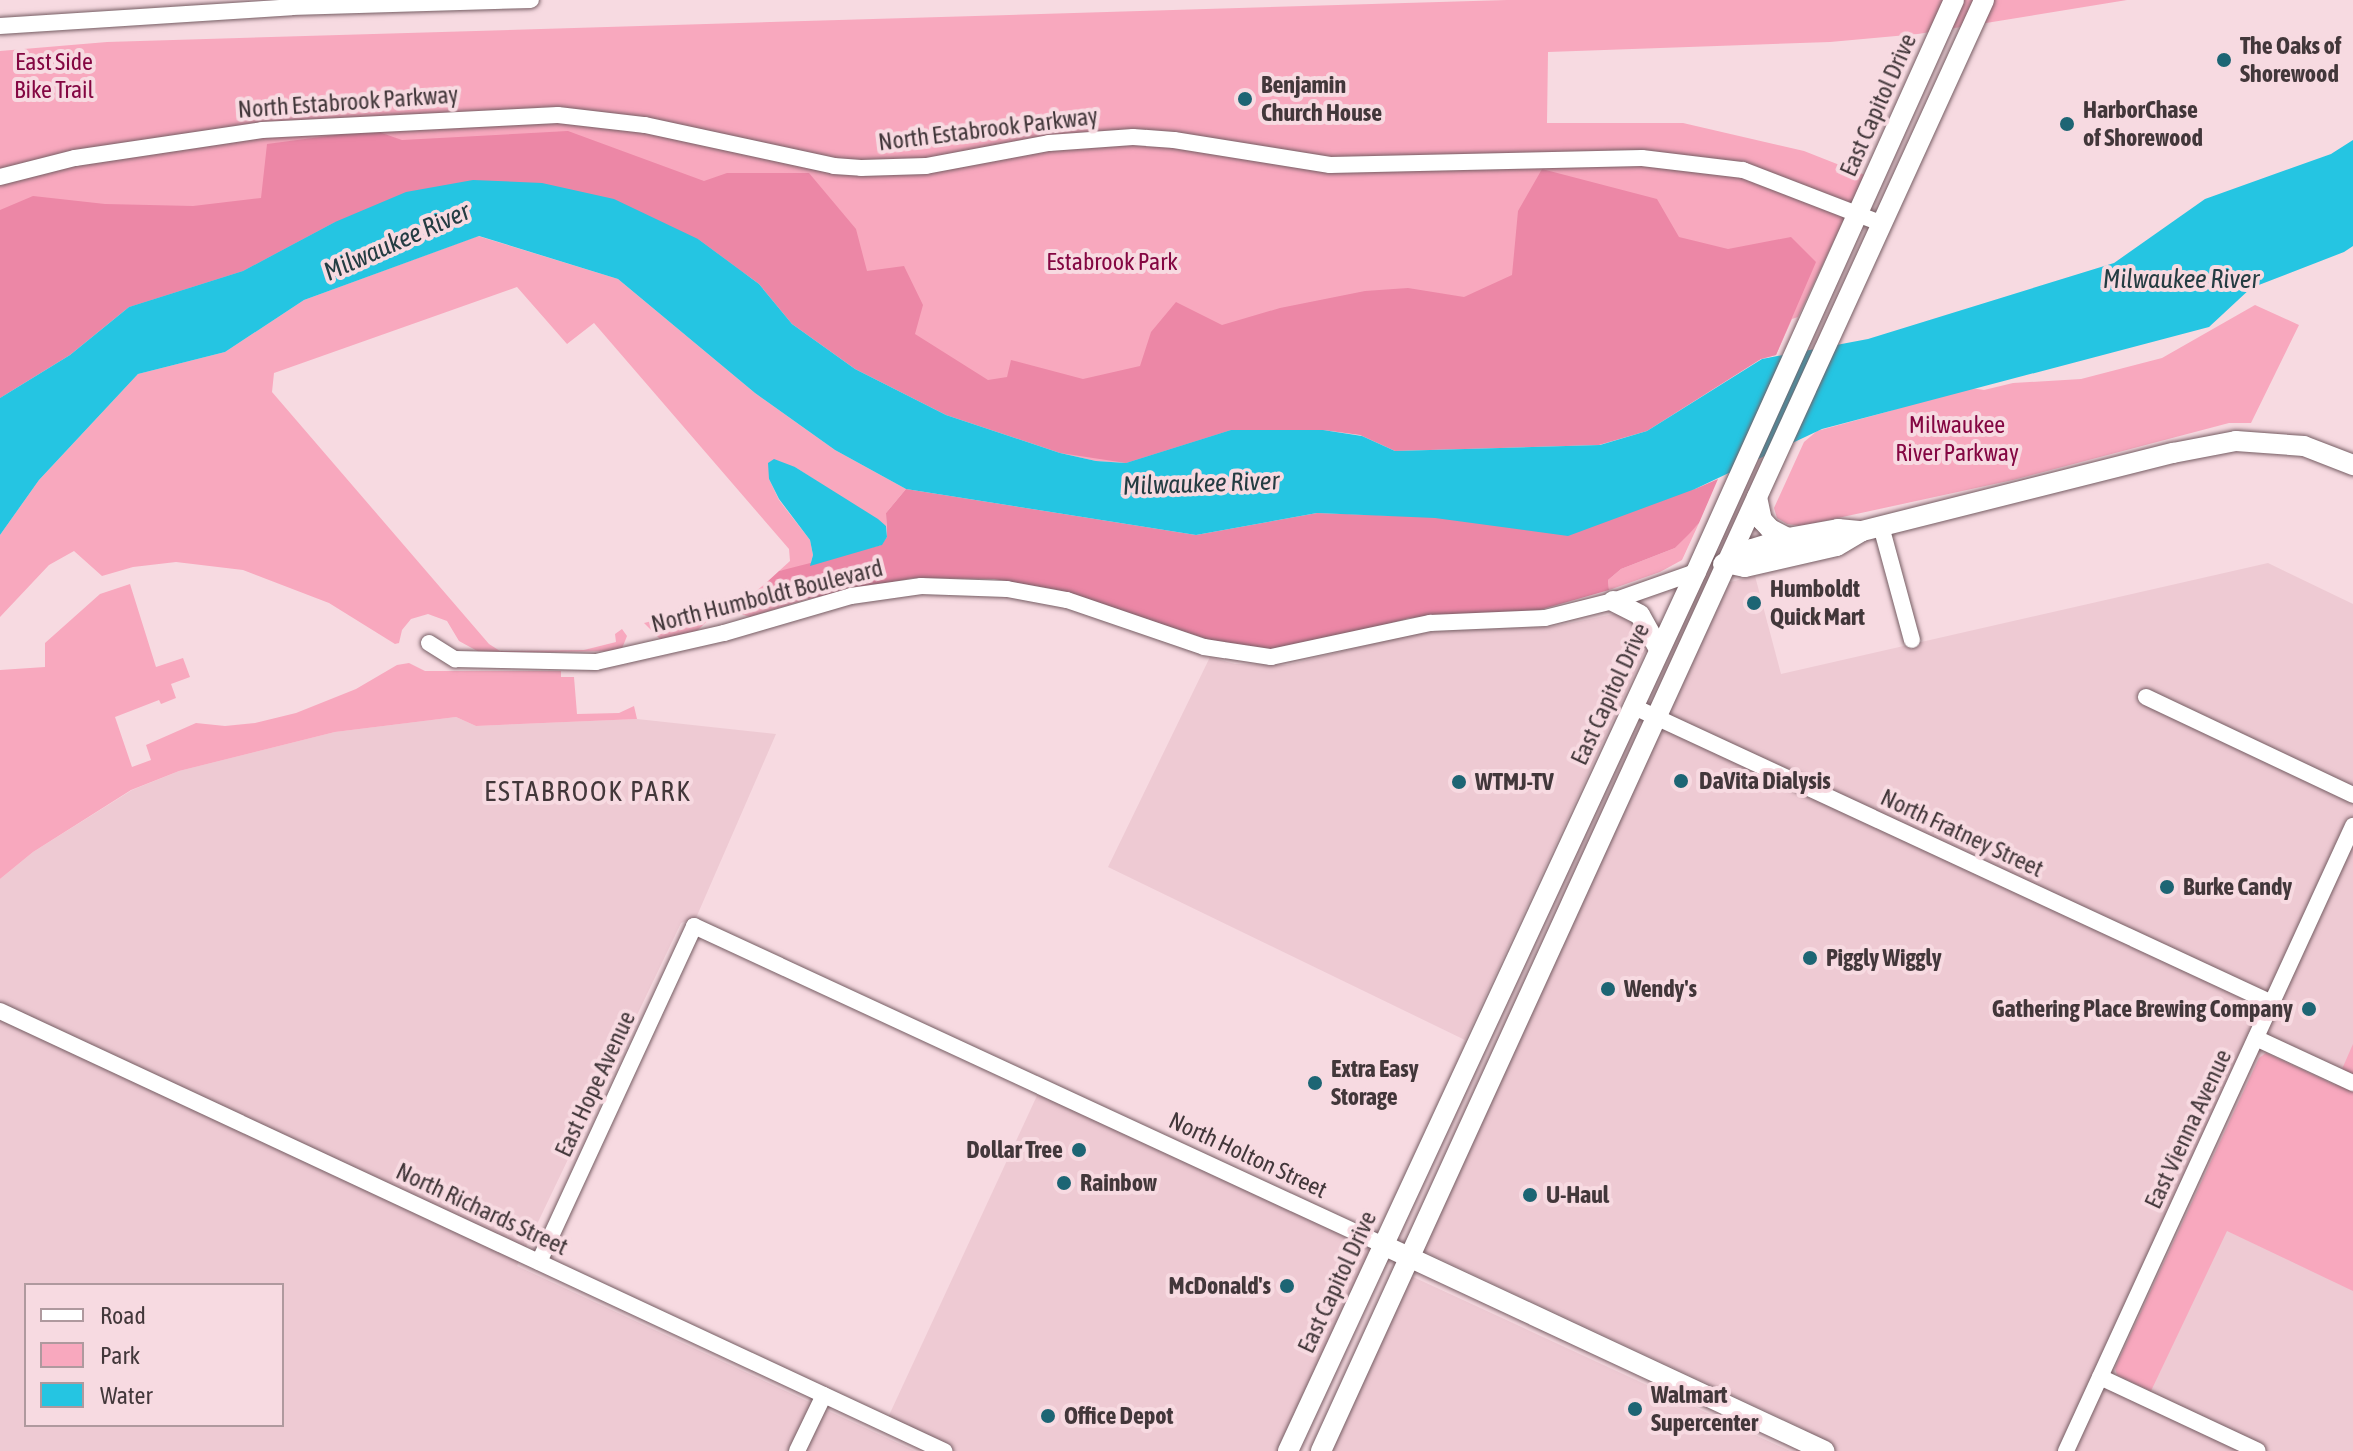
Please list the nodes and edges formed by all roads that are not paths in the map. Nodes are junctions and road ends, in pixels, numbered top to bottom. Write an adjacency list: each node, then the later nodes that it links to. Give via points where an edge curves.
1 (531, 0): 5 (street)
2 (1954, 0): 7 (main road, East Capitol Drive)
3 (1970, 0): 8 (main road, via 1954,36)
4 (1984, 0): 8 (main road)
5 (332, 3): 6 (street)
6 (0, 26)
7 (1938, 35): 8 (main road, via 1938,61 1926,96); 10 (main road, East Capitol Drive)
8 (1939, 101): 11 (main road)
9 (0, 177): 10 (street, North Estabrook Parkway, via 75,158 262,130 558,115 645,125 861,168 926,166 1049,143 1133,137 1330,165 1642,158 1743,170)
10 (1858, 213): 11 (street, North Estabrook Parkway); 17 (main road, East Capitol Drive)
11 (1883, 224): 13 (main road)
12 (2353, 465): 14 (main road, North Humboldt Boulevard, via 2304,446 2236,441)
13 (1757, 497): 15 (main road, via 1762,520); 16 (main road)
14 (1872, 528): 15 (main road, North Humboldt Boulevard); 16 (main road, North Humboldt Boulevard, via 1837,546 1745,567); 19 (street)
15 (1788, 538): 16 (main road, North Humboldt Boulevard)
16 (1726, 563): 17 (main road, North Humboldt Boulevard); 24 (main road)
17 (1696, 572): 18 (street, North Humboldt Boulevard); 21 (main road, East Capitol Drive)
18 (1613, 601): 20 (street, North Humboldt Boulevard, via 1545,618 1410,626 1271,657 1204,647 1067,600 1007,589 921,586 851,596 596,662 455,659); 21 (main road, via 1640,615)
19 (1912, 640)
20 (429, 643)
21 (1659, 649): 23 (main road, East Capitol Drive)
22 (2146, 697): 25 (street)
23 (1632, 706): 24 (street, North Fratney Street); 32 (main road, East Capitol Drive)
24 (1656, 717): 28 (street, North Fratney Street); 33 (main road)
25 (2353, 795)
26 (2353, 826): 28 (street, East Vienna Avenue)
27 (694, 926): 32 (street, North Holton Street); 34 (street, East Hope Avenue)
28 (2272, 1003): 30 (street, East Vienna Avenue)
29 (0, 1011): 34 (street, North Richards Street)
30 (2256, 1038): 31 (street); 35 (street, East Vienna Avenue)
31 (2353, 1083)
32 (1383, 1245): 33 (main road, North Holton Street); 39 (main road, East Capitol Drive)
33 (1409, 1257): 40 (main road); 41 (main road, North Holton Street)
34 (539, 1262): 36 (street, North Richards Street)
35 (2100, 1377): 42 (street, East Vienna Avenue); 43 (street)
36 (824, 1395): 37 (street); 38 (street, North Richards Street)
37 (797, 1451)
38 (944, 1451)
39 (1288, 1451)
40 (1321, 1451)
41 (1824, 1451)
42 (2066, 1451)
43 (2258, 1451)

